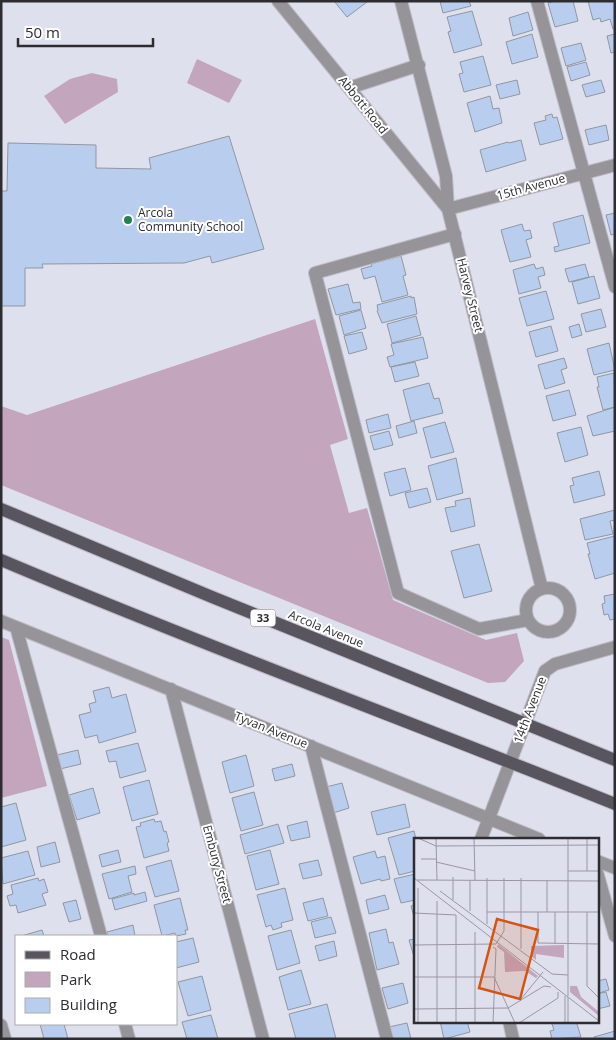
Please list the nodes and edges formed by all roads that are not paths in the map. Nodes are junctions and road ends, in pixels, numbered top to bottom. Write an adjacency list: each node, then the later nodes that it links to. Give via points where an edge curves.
1 (278, 1): 5 (street, Abbott Road)
2 (401, 1): 4 (street, Harvey Street)
3 (537, 1): 7 (street)
4 (419, 65): 5 (street); 8 (street, Harvey Street, via 446,176)
5 (349, 88): 8 (street, Abbott Road)
6 (615, 165): 7 (street, 15th Avenue)
7 (584, 174): 8 (street, 15th Avenue); 10 (street)
8 (448, 210): 9 (street, Harvey Street)
9 (455, 234): 13 (street, Harvey Street); 14 (street, via 315,273 398,593 479,629)
10 (615, 287)
11 (1, 509): 19 (main road, Arcola Avenue / 33)
12 (1, 560): 22 (main road, via 293,679)
13 (542, 589): 14 (street, via 529,598 526,605); 14 (street, via 562,592 570,604 569,618 561,629 546,632 532,626)
14 (528, 620)
15 (1, 621): 16 (street, Tyvan Avenue)
16 (16, 627): 18 (street, Tyvan Avenue); 30 (street)
17 (615, 647): 19 (street, 14th Avenue, via 555,664 545,671)
18 (171, 689): 20 (street, Tyvan Avenue); 37 (street, Embury Street)
19 (526, 725): 21 (main road, Arcola Avenue / 33); 22 (street, 14th Avenue)
20 (311, 746): 24 (street, Tyvan Avenue); 38 (street)
21 (615, 760)
22 (510, 762): 23 (main road); 24 (street, 14th Avenue)
23 (615, 804)
24 (488, 819): 25 (street, 14th Avenue); 26 (street, Tyvan Avenue)
25 (481, 838)
26 (537, 838)
27 (598, 861): 28 (street)
28 (615, 868)
29 (598, 876): 31 (street)
30 (101, 935)
31 (615, 936)
32 (509, 1022): 39 (street)
33 (125, 1025): 36 (street)
34 (1, 1026): 35 (street)
35 (5, 1039)
36 (129, 1039)
37 (263, 1039)
38 (387, 1039)
39 (514, 1039)

